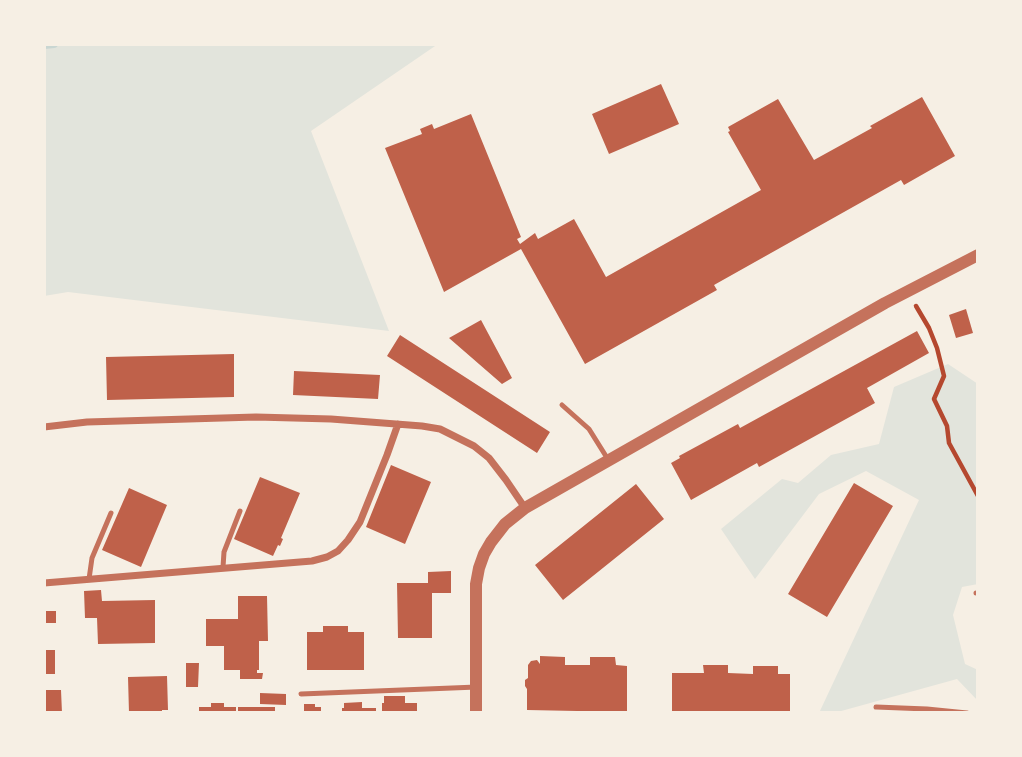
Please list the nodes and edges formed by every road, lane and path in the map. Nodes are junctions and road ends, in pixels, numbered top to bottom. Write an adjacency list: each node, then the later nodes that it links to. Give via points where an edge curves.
1 (978, 255): 2 (street)
2 (907, 291): 6 (street); 7 (path, via 937,348 944,376 934,399 947,426 948,443)
3 (562, 405): 6 (lane, via 589,429)
4 (398, 424): 5 (street, via 256,417); 8 (street, via 440,429 474,446 489,458); 11 (street, via 360,522 338,551 312,561)
5 (44, 427)
6 (609, 461): 8 (street)
7 (978, 496)
8 (525, 508): 14 (street, via 498,532 479,568)
9 (240, 511): 11 (lane, via 223,552)
10 (111, 513): 12 (lane, via 92,558)
11 (223, 567): 12 (street)
12 (89, 579): 13 (street)
13 (44, 583)
14 (477, 687): 15 (lane); 17 (street)
15 (301, 694)
16 (876, 708): 18 (lane)
17 (477, 713)
18 (967, 713)

